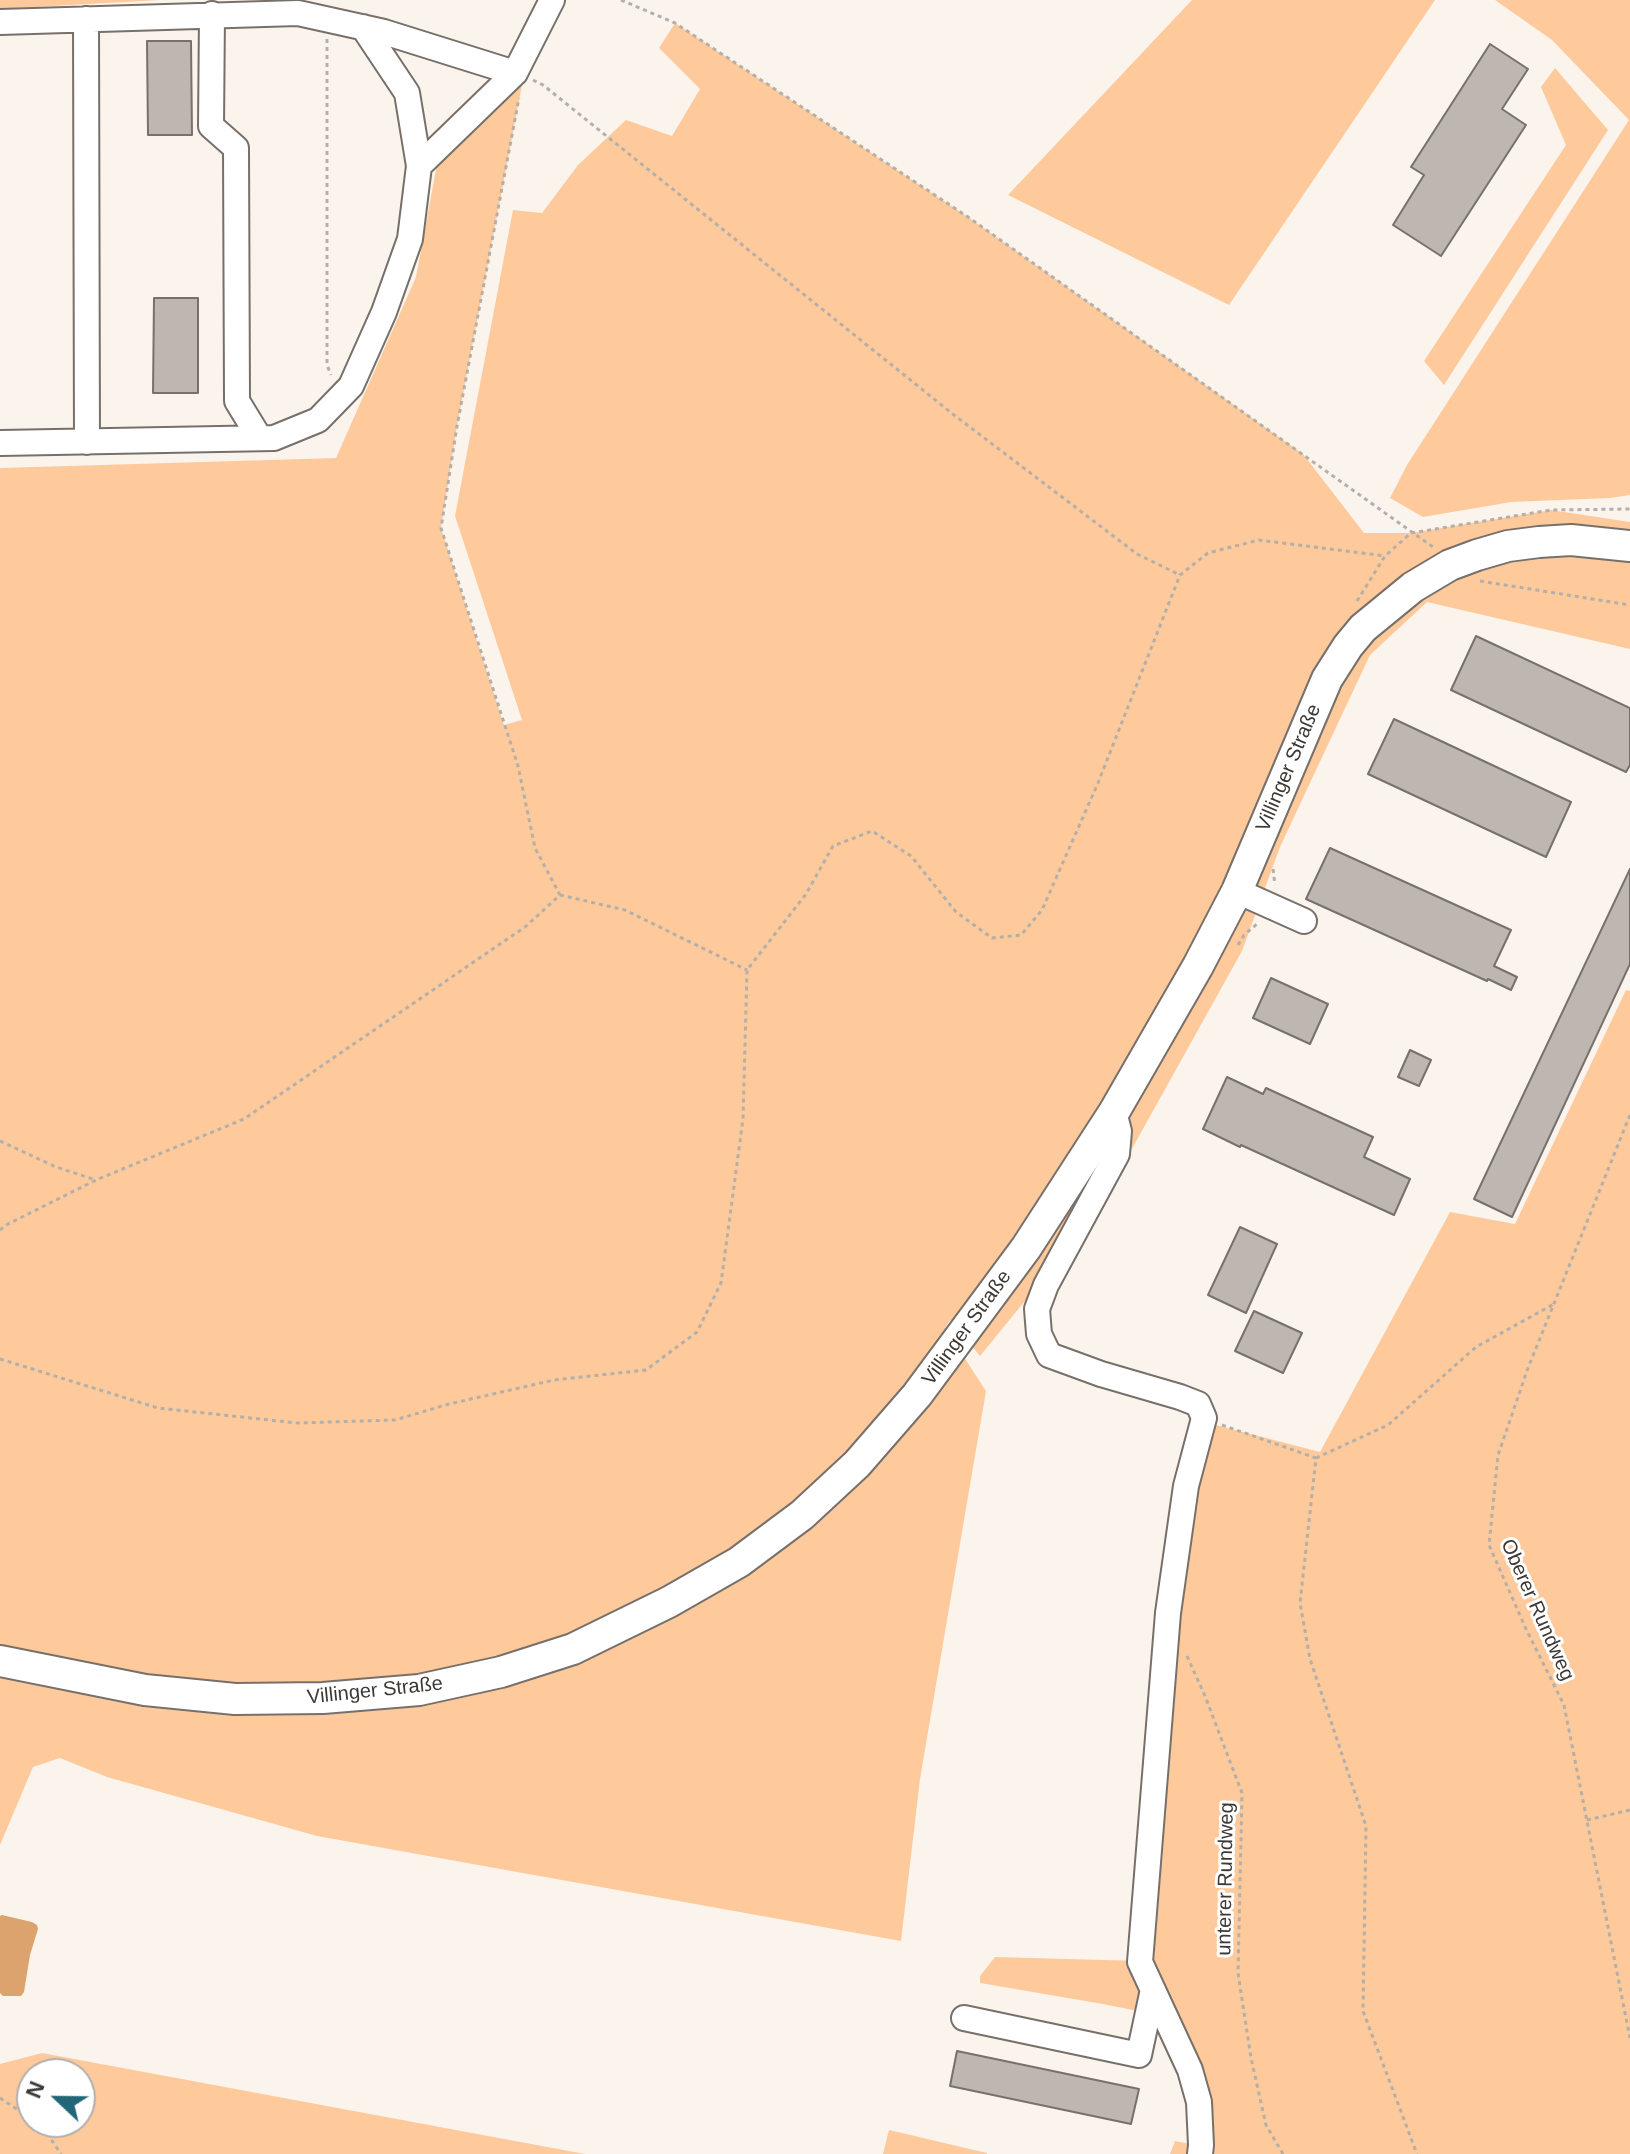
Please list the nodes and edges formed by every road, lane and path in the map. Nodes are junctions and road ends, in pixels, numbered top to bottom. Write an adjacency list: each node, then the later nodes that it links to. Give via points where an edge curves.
1 (552, 0): 8 (lane)
2 (621, 0): 14 (path, via 675,23 968,217 1411,533 1551,510)
3 (212, 14): 4 (lane); 5 (lane, via 298,13); 11 (lane, via 211,126 236,148 237,401)
4 (86, 19): 6 (lane); 12 (lane)
5 (328, 19): 7 (lane); 10 (path, via 327,365)
6 (0, 22)
7 (363, 27): 8 (lane); 9 (lane, via 407,93)
8 (515, 73): 9 (lane); 18 (path, via 543,85 1124,545); 21 (path, via 522,85 441,528 518,766 535,848)
9 (419, 166): 10 (lane, via 410,239 379,325 351,386)
10 (339, 399): 11 (lane, via 318,420 274,438)
11 (259, 437): 12 (lane)
12 (87, 442): 13 (lane)
13 (0, 443)
14 (1630, 509)
15 (1630, 546): 17 (main road, Villinger Straße, via 1539,542)
16 (1385, 556): 18 (path, via 1259,540 1208,553)
17 (1450, 565): 19 (path, via 1478,581); 20 (main road, Villinger Straße, via 1386,608 1348,646 1327,679)
18 (1180, 575): 23 (path, via 1042,910 1021,935 992,938 956,912 911,856 872,831 833,846 806,894)
19 (1630, 605)
20 (1237, 891): 22 (lane); 24 (main road, Villinger Straße)
21 (560, 895): 23 (path, via 625,910); 27 (path, via 525,927 244,1119)
22 (1304, 921)
23 (747, 970): 30 (path, via 743,1119 721,1283 697,1332 646,1370 554,1380 395,1420 297,1423 158,1408)
24 (1114, 1112): 31 (lane, via 1117,1154 1046,1285 1037,1309 1039,1334 1049,1355 1198,1404); 34 (main road, Villinger Straße, via 969,1327 857,1464 802,1515 739,1562 642,1615 573,1649 501,1672 419,1690 323,1698 235,1699 145,1690)
25 (1630, 1115): 29 (path, Oberer Rundweg)
26 (0, 1141): 27 (path)
27 (96, 1180): 28 (path)
28 (0, 1230)
29 (1554, 1304): 32 (path, via 1476,1347 1388,1425); 36 (path, Oberer Rundweg, via 1498,1455 1489,1545 1564,1705)
30 (0, 1359)
31 (1204, 1418): 32 (path); 37 (lane, via 1186,1486 1168,1613 1140,1962)
32 (1316, 1458): 42 (path, via 1300,1603 1310,1659 1366,1826 1363,2011)
33 (1186, 1655): 41 (path, unterer Rundweg, via 1242,1793 1238,1973 1266,2125)
34 (0, 1661)
35 (1630, 1810): 36 (path)
36 (1586, 1820): 39 (path, Oberer Rundweg)
37 (1154, 1993): 38 (lane, via 1139,2055); 40 (lane, via 1196,2091)
38 (964, 2018)
39 (1630, 2038)
40 (1200, 2154)
41 (1283, 2154)
42 (1417, 2154)

